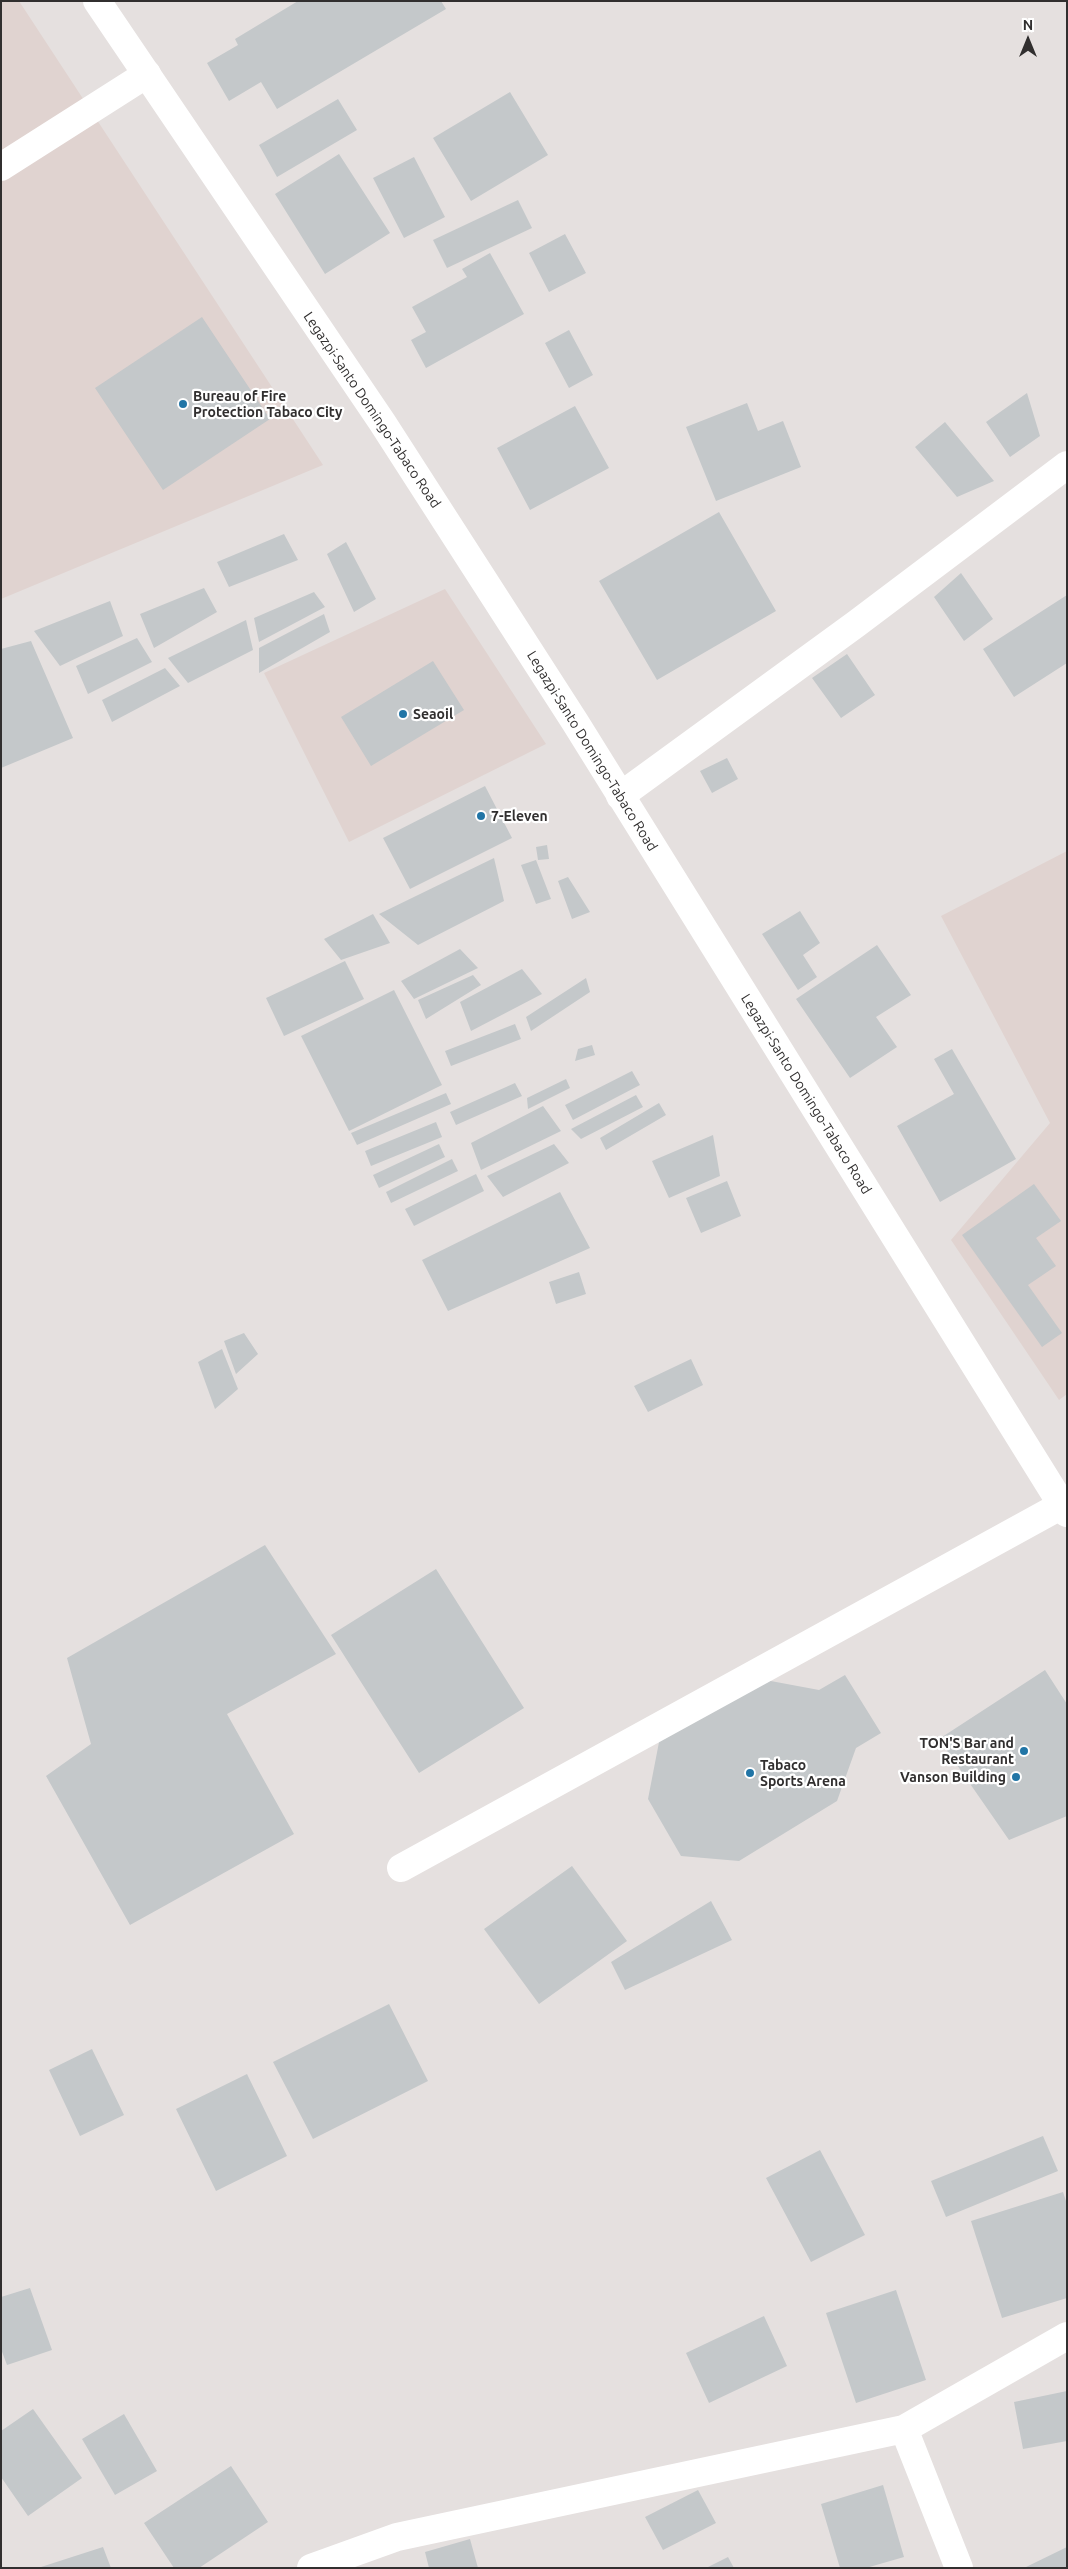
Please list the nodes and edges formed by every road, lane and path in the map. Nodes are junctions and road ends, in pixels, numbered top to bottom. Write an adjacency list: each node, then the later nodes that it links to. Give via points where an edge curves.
1 (97, 1): 2 (main road, Legazpi-Santo Domingo-Tabaco Road)
2 (147, 74): 3 (main road); 5 (main road, Legazpi-Santo Domingo-Tabaco Road, via 382,422)
3 (1, 167)
4 (1067, 465): 5 (main road)
5 (620, 796): 6 (main road, Legazpi-Santo Domingo-Tabaco Road)
6 (1064, 1509): 7 (main road)
7 (401, 1868)
8 (1067, 2336): 9 (main road)
9 (904, 2429): 10 (main road, via 397,2537); 11 (main road)
10 (311, 2568)
11 (959, 2568)

